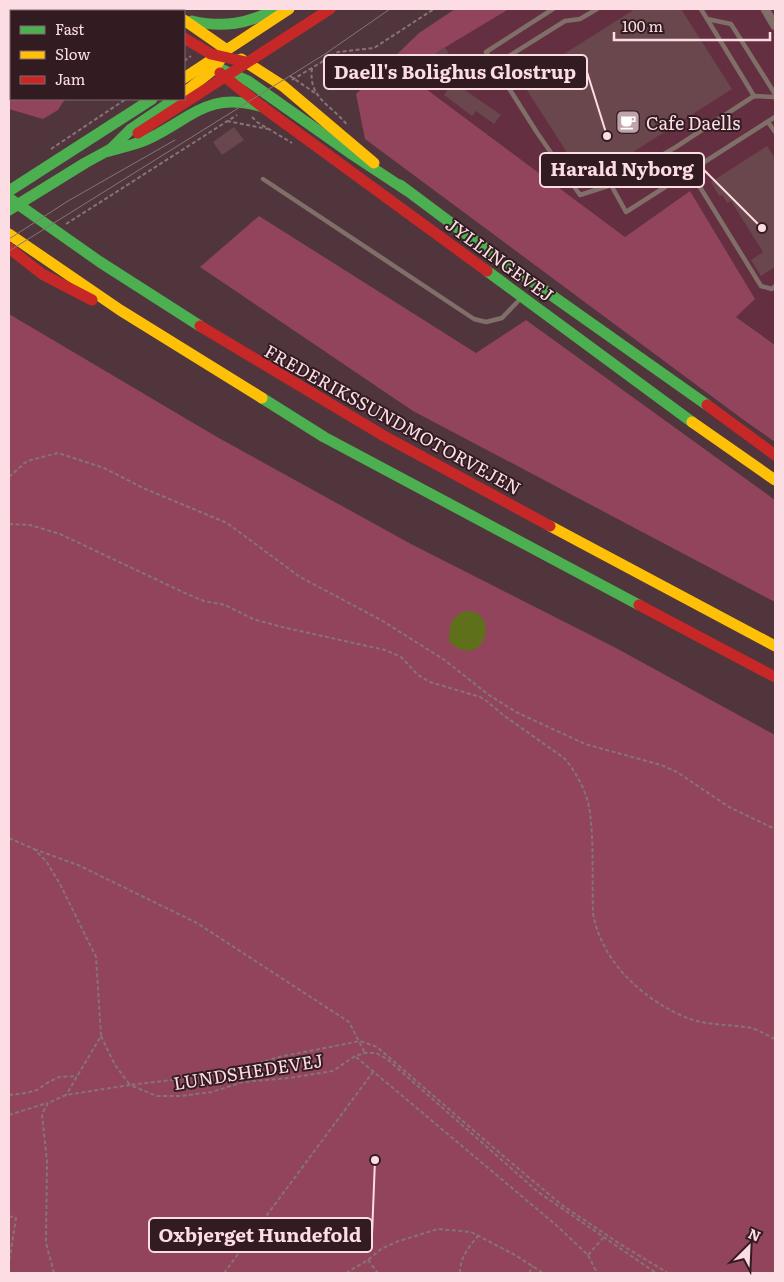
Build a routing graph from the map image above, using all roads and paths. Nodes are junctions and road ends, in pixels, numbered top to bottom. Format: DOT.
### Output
graph roads {
  1 [pos="276,9"];
  2 [pos="288,9"];
  3 [pos="330,9"];
  4 [pos="434,9"];
  5 [pos="553,9"];
  6 [pos="597,9"];
  7 [pos="702,9"];
  8 [pos="765,9"];
  9 [pos="185,19"];
  10 [pos="707,19"];
  11 [pos="185,20"];
  12 [pos="775,26"];
  13 [pos="185,39"];
  14 [pos="185,49"];
  15 [pos="217,60"];
  16 [pos="246,62"];
  17 [pos="494,66"];
  18 [pos="312,68"];
  19 [pos="229,75"];
  20 [pos="185,77"];
  21 [pos="283,86"];
  22 [pos="185,91"];
  23 [pos="754,96"];
  24 [pos="775,96"];
  25 [pos="124,100"];
  26 [pos="150,100"];
  27 [pos="174,100"];
  28 [pos="263,107"];
  29 [pos="238,114"];
  30 [pos="775,117"];
  31 [pos="226,121"];
  32 [pos="768,122"];
  33 [pos="270,130"];
  34 [pos="351,130"];
  35 [pos="775,132"];
  36 [pos="109,151"];
  37 [pos="44,153"];
  38 [pos="690,171"];
  39 [pos="263,179"];
  40 [pos="611,185"];
  41 [pos="406,190"];
  42 [pos="9,191"];
  43 [pos="9,198"];
  44 [pos="9,210"];
  45 [pos="86,212"];
  46 [pos="9,234"];
  47 [pos="9,248"];
  48 [pos="775,286"];
  49 [pos="522,297"];
  50 [pos="120,310"];
  51 [pos="775,455"];
  52 [pos="9,477"];
  53 [pos="775,480"];
  54 [pos="9,524"];
  55 [pos="775,646"];
  56 [pos="775,677"];
  57 [pos="775,828"];
  58 [pos="9,838"];
  59 [pos="34,849"];
  60 [pos="101,1036"];
  61 [pos="775,1039"];
  62 [pos="360,1041"];
  63 [pos="366,1052"];
  64 [pos="355,1056"];
  65 [pos="374,1072"];
  66 [pos="77,1076"];
  67 [pos="130,1085"];
  68 [pos="9,1094"];
  69 [pos="66,1095"];
  70 [pos="48,1103"];
  71 [pos="9,1115"];
  72 [pos="9,1216"];
  73 [pos="478,1236"];
  74 [pos="604,1237"];
  75 [pos="588,1255"];
  76 [pos="368,1260"];
  77 [pos="9,1263"];
  78 [pos="533,1266"];
  79 [pos="54,1273"];
  80 [pos="224,1273"];
  81 [pos="346,1273"];
  82 [pos="378,1273"];
  83 [pos="460,1273"];
  84 [pos="529,1273"];
  85 [pos="543,1273"];
  86 [pos="597,1273"];
  87 [pos="656,1273"];
  88 [pos="668,1273"];
  1 -- 9 [label="main road"];
  2 -- 15 [label="main road"];
  3 -- 16 [label="main road"];
  4 -- 18 [label="path"];
  5 -- 17 [label="lane"];
  6 -- 17 [label="lane"];
  7 -- 10 [label="lane"];
  8 -- 12 [label="street"];
  10 -- 23 [label="lane"];
  10 -- 24 [label="lane"];
  11 -- 15 [label="main road"];
  13 -- 15 [label="main road"];
  14 -- 15 [label="main road"];
  15 -- 16 [label="main road"];
  15 -- 19 [label="main road, JYLLINGEVEJ"];
  15 -- 20 [label="main road"];
  15 -- 22 [label="main road"];
  16 -- 19 [label="main road"];
  16 -- 21 [label="main road, JYLLINGEVEJ"];
  17 -- 40 [label="lane"];
  18 -- 21 [label="path"];
  18 -- 34 [label="path"];
  19 -- 28 [label="main road, JYLLINGEVEJ"];
  19 -- 36 [label="main road"];
  19 -- 41 [label="main road"];
  21 -- 41 [label="main road, JYLLINGEVEJ"];
  23 -- 24 [label="lane"];
  23 -- 40 [label="lane"];
  25 -- 37 [label="path"];
  26 -- 42 [label="main road"];
  27 -- 36 [label="main road"];
  28 -- 36 [label="main road"];
  28 -- 49 [label="main road, JYLLINGEVEJ"];
  29 -- 31 [label="path"];
  30 -- 32 [label="lane"];
  31 -- 33 [label="path"];
  31 -- 45 [label="path"];
  32 -- 35 [label="lane"];
  32 -- 38 [label="lane"];
  36 -- 44 [label="main road"];
  38 -- 40 [label="lane"];
  38 -- 48 [label="lane"];
  39 -- 49 [label="lane"];
  41 -- 51 [label="main road, JYLLINGEVEJ"];
  43 -- 55 [label="main road, FREDERIKSSUNDMOTORVEJEN"];
  46 -- 50 [label="main road"];
  47 -- 50 [label="main road"];
  49 -- 53 [label="main road, JYLLINGEVEJ"];
  50 -- 56 [label="main road"];
  52 -- 57 [label="path"];
  54 -- 61 [label="path"];
  58 -- 59 [label="path"];
  59 -- 60 [label="path"];
  59 -- 62 [label="path"];
  60 -- 66 [label="path"];
  60 -- 67 [label="path"];
  62 -- 63 [label="path"];
  62 -- 67 [label="path"];
  62 -- 88 [label="path"];
  63 -- 64 [label="path, LUNDSHEDEVEJ"];
  63 -- 74 [label="path"];
  64 -- 65 [label="path"];
  64 -- 67 [label="path, LUNDSHEDEVEJ"];
  65 -- 75 [label="path"];
  65 -- 80 [label="path"];
  66 -- 68 [label="path"];
  66 -- 69 [label="path"];
  67 -- 69 [label="path"];
  69 -- 70 [label="path"];
  70 -- 71 [label="path"];
  70 -- 79 [label="path"];
  72 -- 77 [label="path"];
  73 -- 76 [label="path"];
  73 -- 78 [label="path"];
  73 -- 83 [label="path"];
  74 -- 75 [label="path"];
  74 -- 87 [label="path"];
  75 -- 86 [label="path"];
  76 -- 81 [label="path"];
  76 -- 82 [label="path"];
  78 -- 84 [label="path"];
  78 -- 85 [label="path"];
}
